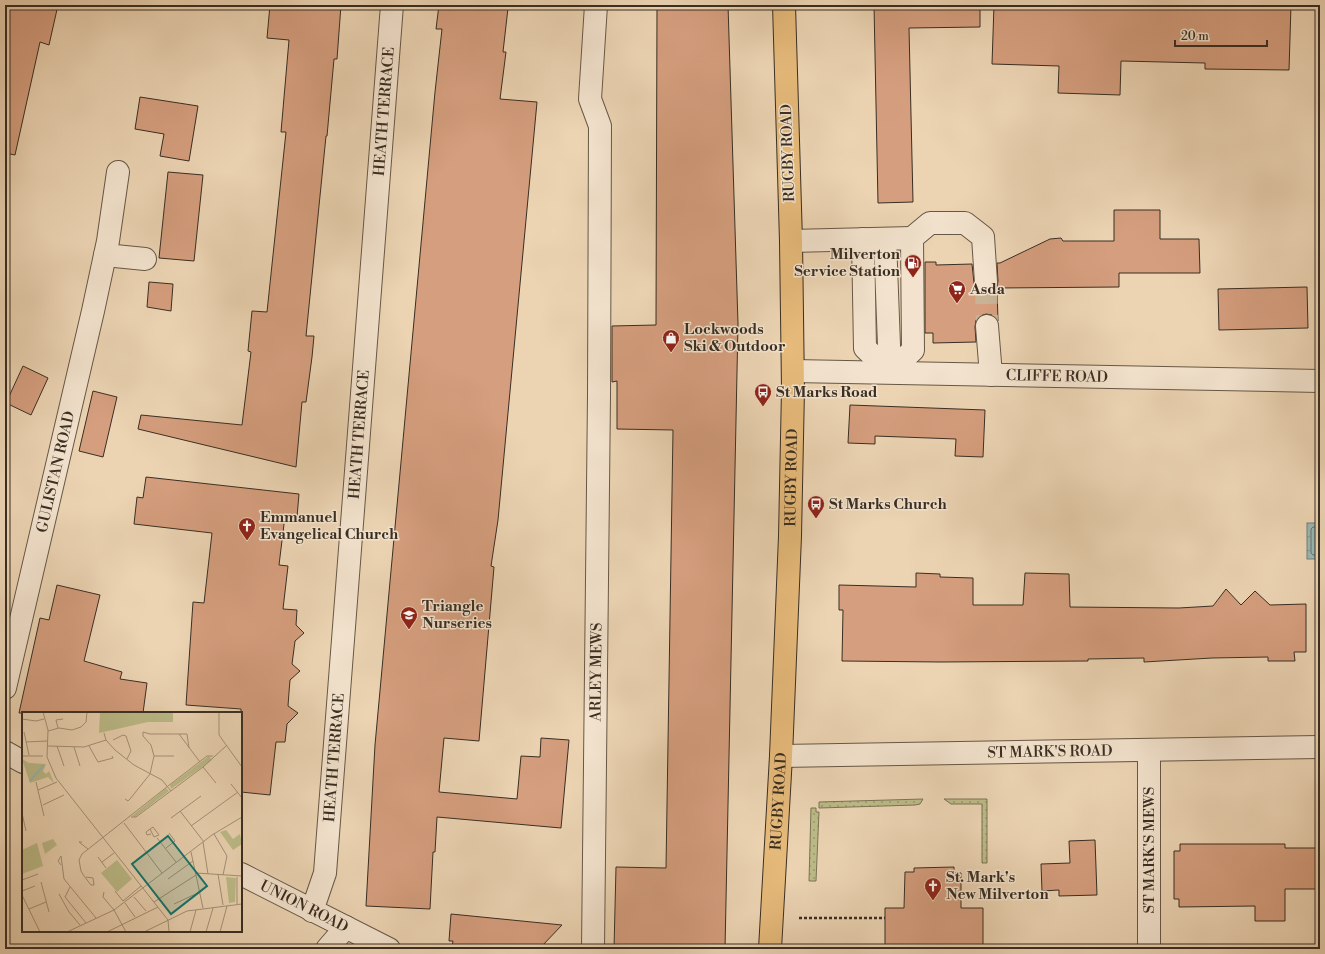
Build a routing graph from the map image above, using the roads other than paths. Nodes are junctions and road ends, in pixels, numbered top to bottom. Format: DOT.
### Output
graph roads {
  1 [pos="392,5"];
  2 [pos="596,5"];
  3 [pos="784,5"];
  4 [pos="118,172"];
  5 [pos="912,238"];
  6 [pos="862,239"];
  7 [pos="885,239"];
  8 [pos="791,240"];
  9 [pos="105,255"];
  10 [pos="145,259"];
  11 [pos="986,282"];
  12 [pos="987,326"];
  13 [pos="793,371"];
  14 [pos="890,372"];
  15 [pos="991,375"];
  16 [pos="1320,381"];
  17 [pos="5,688"];
  18 [pos="1320,747"];
  19 [pos="1149,750"];
  20 [pos="5,752"];
  21 [pos="781,756"];
  22 [pos="22,761"];
  23 [pos="242,875"];
  24 [pos="312,910"];
  25 [pos="346,928"];
  26 [pos="327,949"];
  27 [pos="389,949"];
  28 [pos="593,949"];
  29 [pos="770,949"];
  30 [pos="1149,949"];
  1 -- 24 [label="street, HEATH TERRACE"];
  2 -- 28 [label="street, ARLEY MEWS"];
  3 -- 8 [label="main road, RUGBY ROAD"];
  4 -- 9 [label="street, GULISTAN ROAD"];
  5 -- 7 [label="street"];
  5 -- 11 [label="street"];
  5 -- 14 [label="street"];
  6 -- 7 [label="street"];
  6 -- 8 [label="street"];
  6 -- 14 [label="street"];
  7 -- 14 [label="street"];
  8 -- 13 [label="main road, RUGBY ROAD"];
  9 -- 10 [label="street"];
  9 -- 17 [label="street, GULISTAN ROAD"];
  12 -- 15 [label="street"];
  13 -- 14 [label="street, CLIFFE ROAD"];
  13 -- 21 [label="main road, RUGBY ROAD"];
  14 -- 15 [label="street, CLIFFE ROAD"];
  15 -- 16 [label="street, CLIFFE ROAD"];
  18 -- 19 [label="street, ST MARK'S ROAD"];
  19 -- 21 [label="street, ST MARK'S ROAD"];
  19 -- 30 [label="street, ST MARK'S MEWS"];
  20 -- 22 [label="street"];
  21 -- 29 [label="main road, RUGBY ROAD"];
  23 -- 24 [label="street, UNION ROAD"];
  24 -- 25 [label="street, UNION ROAD"];
  25 -- 26 [label="street"];
  25 -- 27 [label="street, UNION ROAD"];
}
